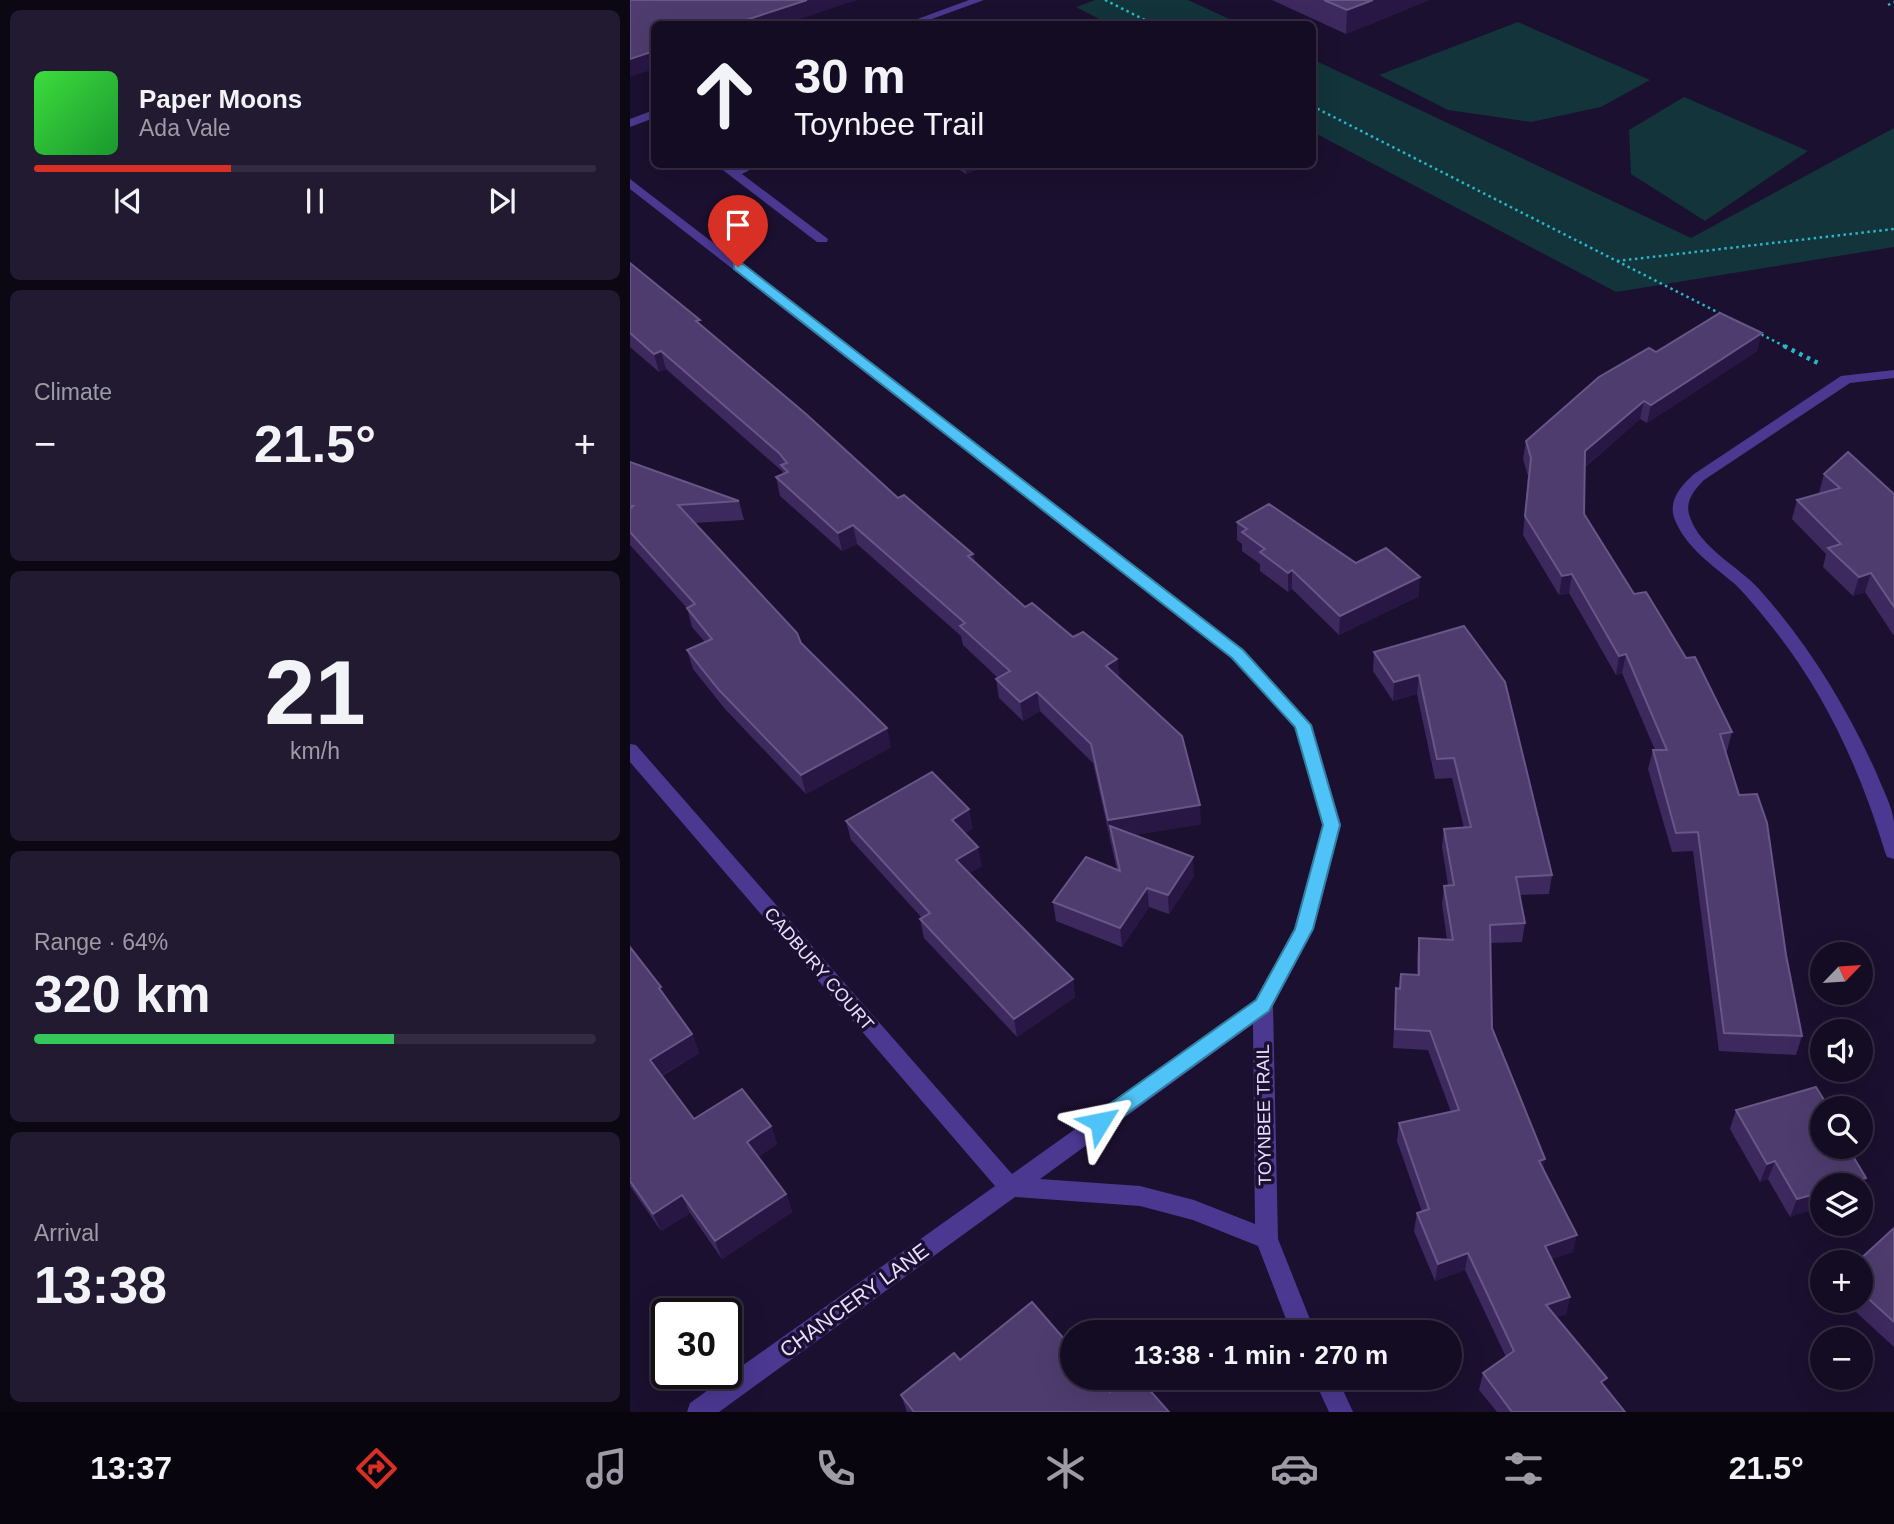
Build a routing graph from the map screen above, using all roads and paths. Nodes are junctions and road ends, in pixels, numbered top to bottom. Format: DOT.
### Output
graph roads {
  1 [pos="979,0"];
  2 [pos="1105,0"];
  3 [pos="1894,2"];
  4 [pos="1888,5"];
  5 [pos="918,21"];
  6 [pos="1147,21"];
  7 [pos="1316,108"];
  8 [pos="651,115"];
  9 [pos="630,123"];
  10 [pos="726,168"];
  11 [pos="745,168"];
  12 [pos="733,173"];
  13 [pos="630,183"];
  14 [pos="1894,229"];
  15 [pos="822,239"];
  16 [pos="1616,261"];
  17 [pos="1894,374"];
  18 [pos="1846,379"];
  19 [pos="630,750"];
  20 [pos="1894,852"];
  21 [pos="1262,1006"];
  22 [pos="1009,1187"];
  23 [pos="1267,1239"];
  24 [pos="1298,1320"];
  25 [pos="1331,1390"];
  26 [pos="699,1412"];
  27 [pos="1341,1412"];
  1 -- 5 [label="street"];
  2 -- 6 [label="path"];
  3 -- 4 [label="path"];
  7 -- 16 [label="path"];
  8 -- 9 [label="street"];
  10 -- 12 [label="street"];
  11 -- 12 [label="street"];
  12 -- 15 [label="street"];
  13 -- 21 [label="street, TOYNBEE TRAIL"];
  14 -- 16 [label="path"];
  16 -- 18 [label="path"];
  17 -- 18 [label="street"];
  18 -- 20 [label="street"];
  19 -- 22 [label="street, CADBURY COURT"];
  21 -- 22 [label="street, CHANCERY LANE"];
  21 -- 23 [label="street, TOYNBEE TRAIL"];
  22 -- 23 [label="street"];
  22 -- 26 [label="street, CHANCERY LANE"];
  23 -- 24 [label="street, TOYNBEE TRAIL"];
  25 -- 27 [label="street"];
}
